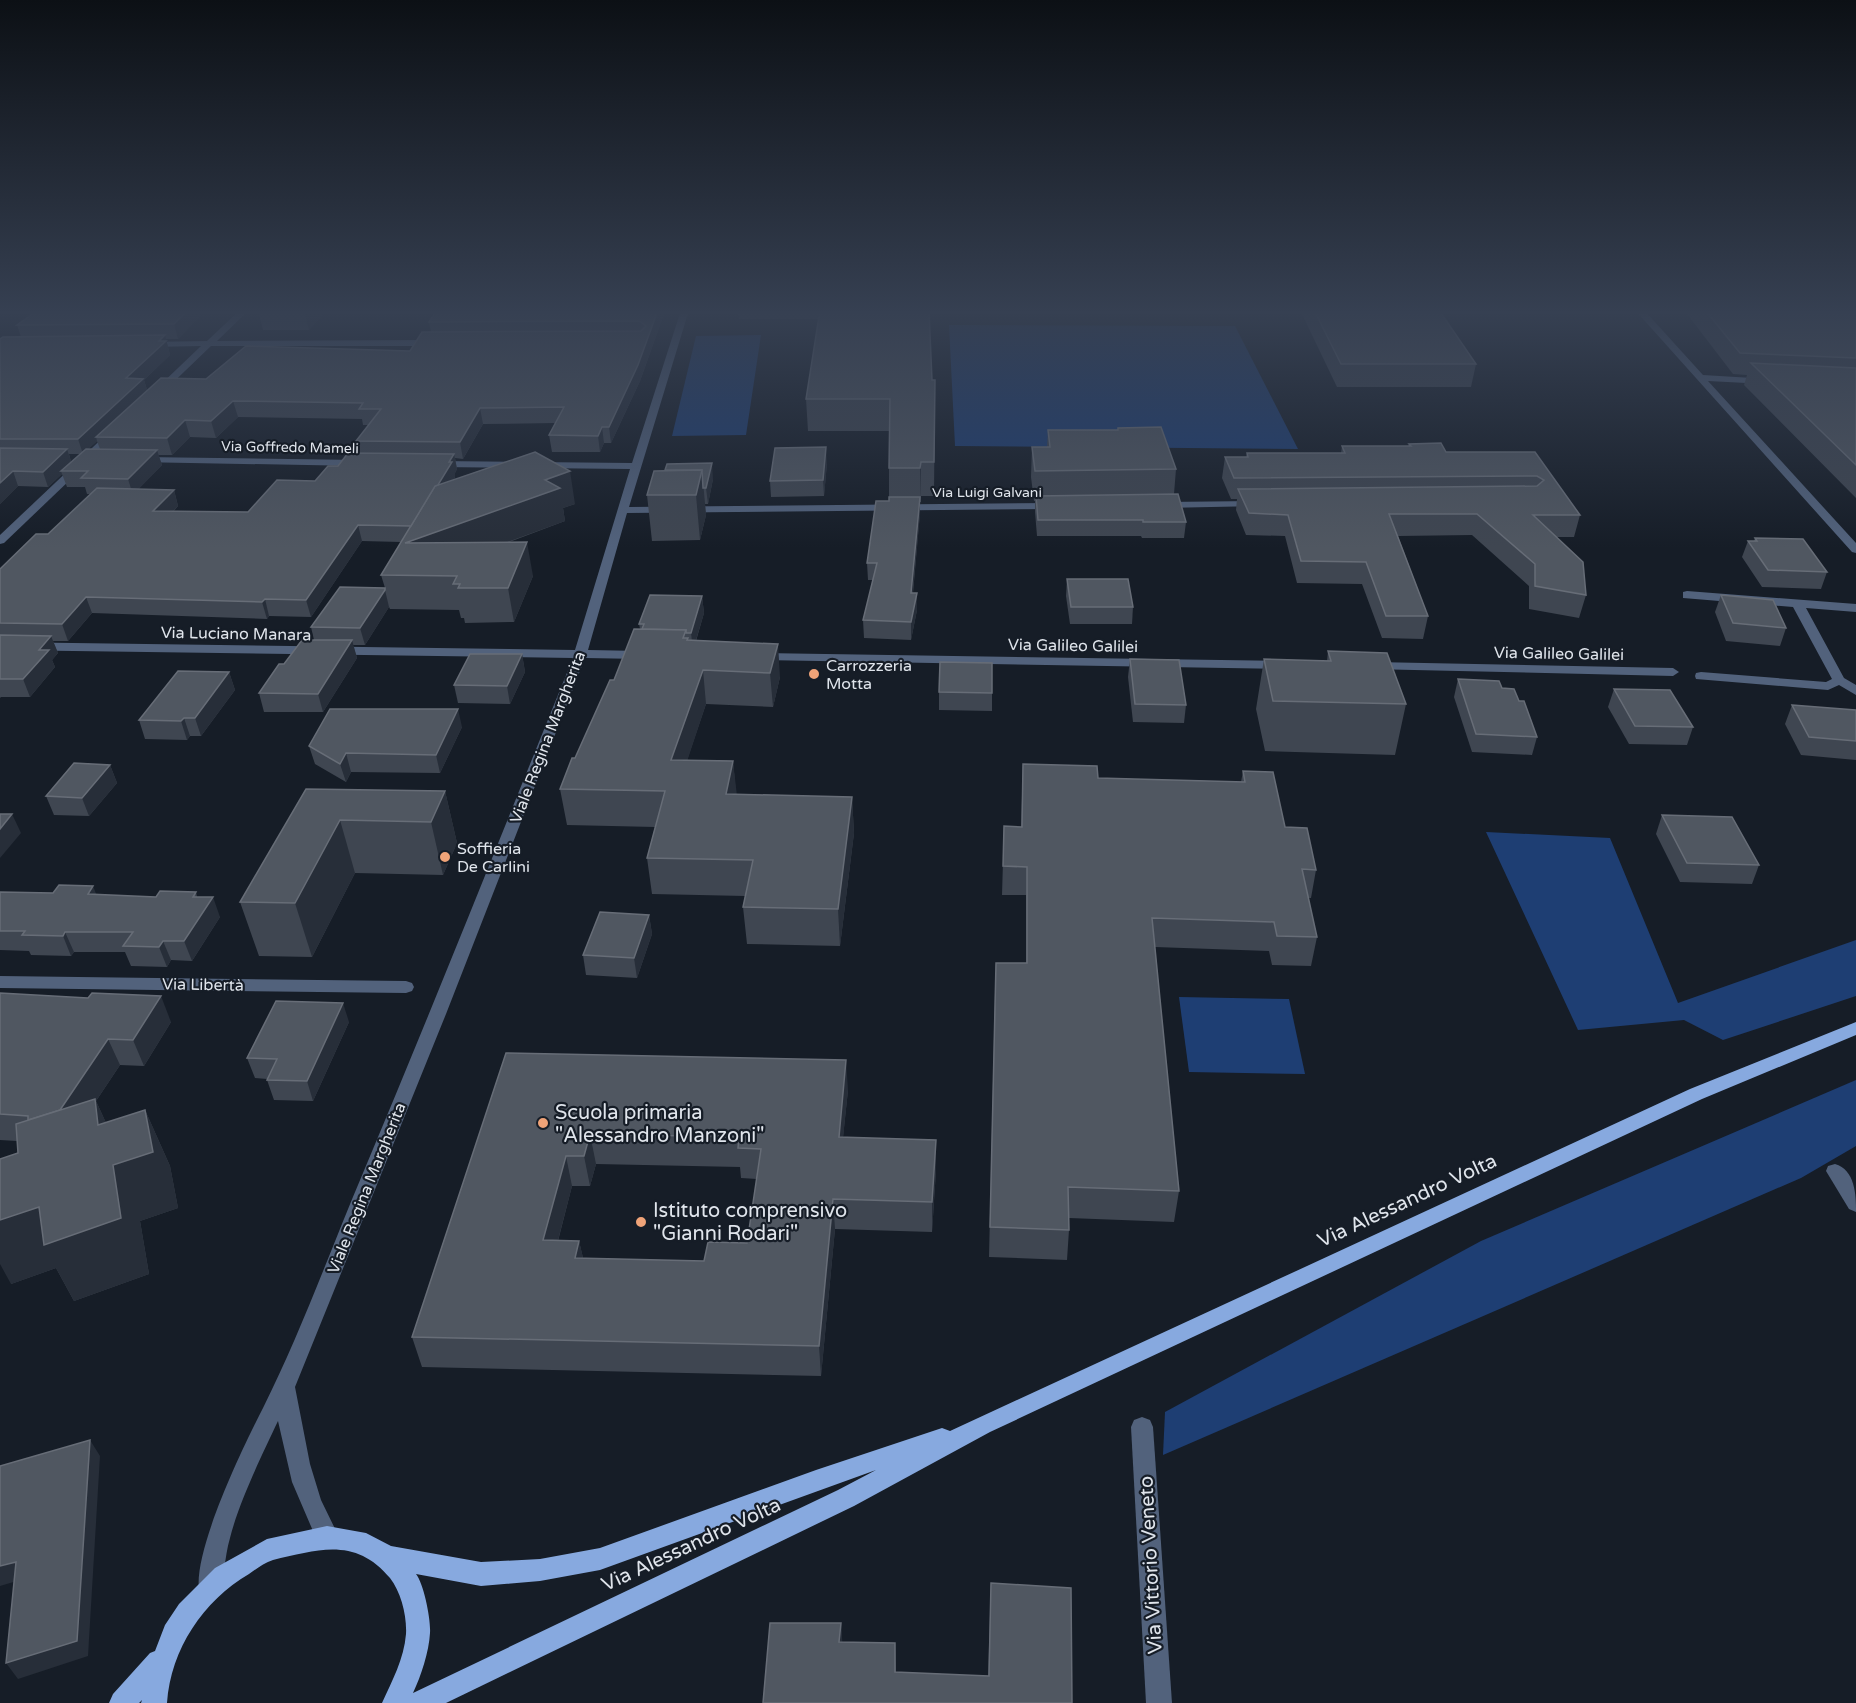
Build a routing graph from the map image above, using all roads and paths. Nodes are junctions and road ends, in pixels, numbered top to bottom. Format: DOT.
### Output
graph roads {
  1 [pos="161,389"];
  2 [pos="660,389"];
  3 [pos="1710,389"];
  4 [pos="148,402"];
  5 [pos="122,426"];
  6 [pos="65,459"];
  7 [pos="87,459"];
  8 [pos="99,459"];
  9 [pos="135,460"];
  10 [pos="374,463"];
  11 [pos="421,464"];
  12 [pos="636,466"];
  13 [pos="1269,504"];
  14 [pos="1149,505"];
  15 [pos="1066,506"];
  16 [pos="624,510"];
  17 [pos="0,541"];
  18 [pos="1856,550"];
  19 [pos="1687,595"];
  20 [pos="1797,603"];
  21 [pos="1856,608"];
  22 [pos="0,646"];
  23 [pos="580,655"];
  24 [pos="652,656"];
  25 [pos="747,657"];
  26 [pos="1297,665"];
  27 [pos="1356,666"];
  28 [pos="1673,672"];
  29 [pos="1701,676"];
  30 [pos="1839,680"];
  31 [pos="1856,690"];
  32 [pos="0,982"];
  33 [pos="406,987"];
  34 [pos="1856,1028"];
  35 [pos="1836,1172"];
  36 [pos="1856,1204"];
  37 [pos="284,1387"];
  38 [pos="982,1425"];
  39 [pos="1142,1427"];
  40 [pos="327,1537"];
  41 [pos="387,1557"];
  42 [pos="209,1591"];
  43 [pos="165,1655"];
  44 [pos="122,1703"];
  45 [pos="154,1703"];
  46 [pos="395,1703"];
  47 [pos="419,1703"];
  48 [pos="1159,1703"];
  1 -- 4 [label="street"];
  2 -- 12 [label="street, Viale Regina Margherita"];
  3 -- 18 [label="street"];
  5 -- 7 [label="street"];
  6 -- 7 [label="street"];
  7 -- 8 [label="street"];
  7 -- 17 [label="street"];
  9 -- 10 [label="street, Via Goffredo Mameli"];
  11 -- 12 [label="street"];
  12 -- 16 [label="street, Viale Regina Margherita"];
  13 -- 14 [label="street"];
  15 -- 16 [label="street, Via Luigi Galvani"];
  16 -- 23 [label="street, Viale Regina Margherita"];
  19 -- 20 [label="street"];
  20 -- 21 [label="street"];
  20 -- 30 [label="street"];
  22 -- 23 [label="street, Via Luciano Manara"];
  23 -- 24 [label="street"];
  23 -- 37 [label="street, Viale Regina Margherita"];
  25 -- 26 [label="street, Via Galileo Galilei"];
  27 -- 28 [label="street, Via Galileo Galilei"];
  29 -- 30 [label="street"];
  30 -- 31 [label="street"];
  32 -- 33 [label="street, Via Libertà"];
  34 -- 38 [label="main road, Via Alessandro Volta"];
  35 -- 36 [label="street"];
  37 -- 40 [label="street, Viale Regina Margherita"];
  37 -- 42 [label="street, Viale Regina Margherita"];
  38 -- 41 [label="main road, Via Alessandro Volta"];
  38 -- 47 [label="main road, Via Alessandro Volta"];
  39 -- 48 [label="street, Via Vittorio Veneto"];
  40 -- 41 [label="main road"];
  40 -- 42 [label="main road"];
  41 -- 46 [label="main road"];
  42 -- 43 [label="main road"];
  43 -- 44 [label="main road"];
  43 -- 45 [label="main road"];
}
